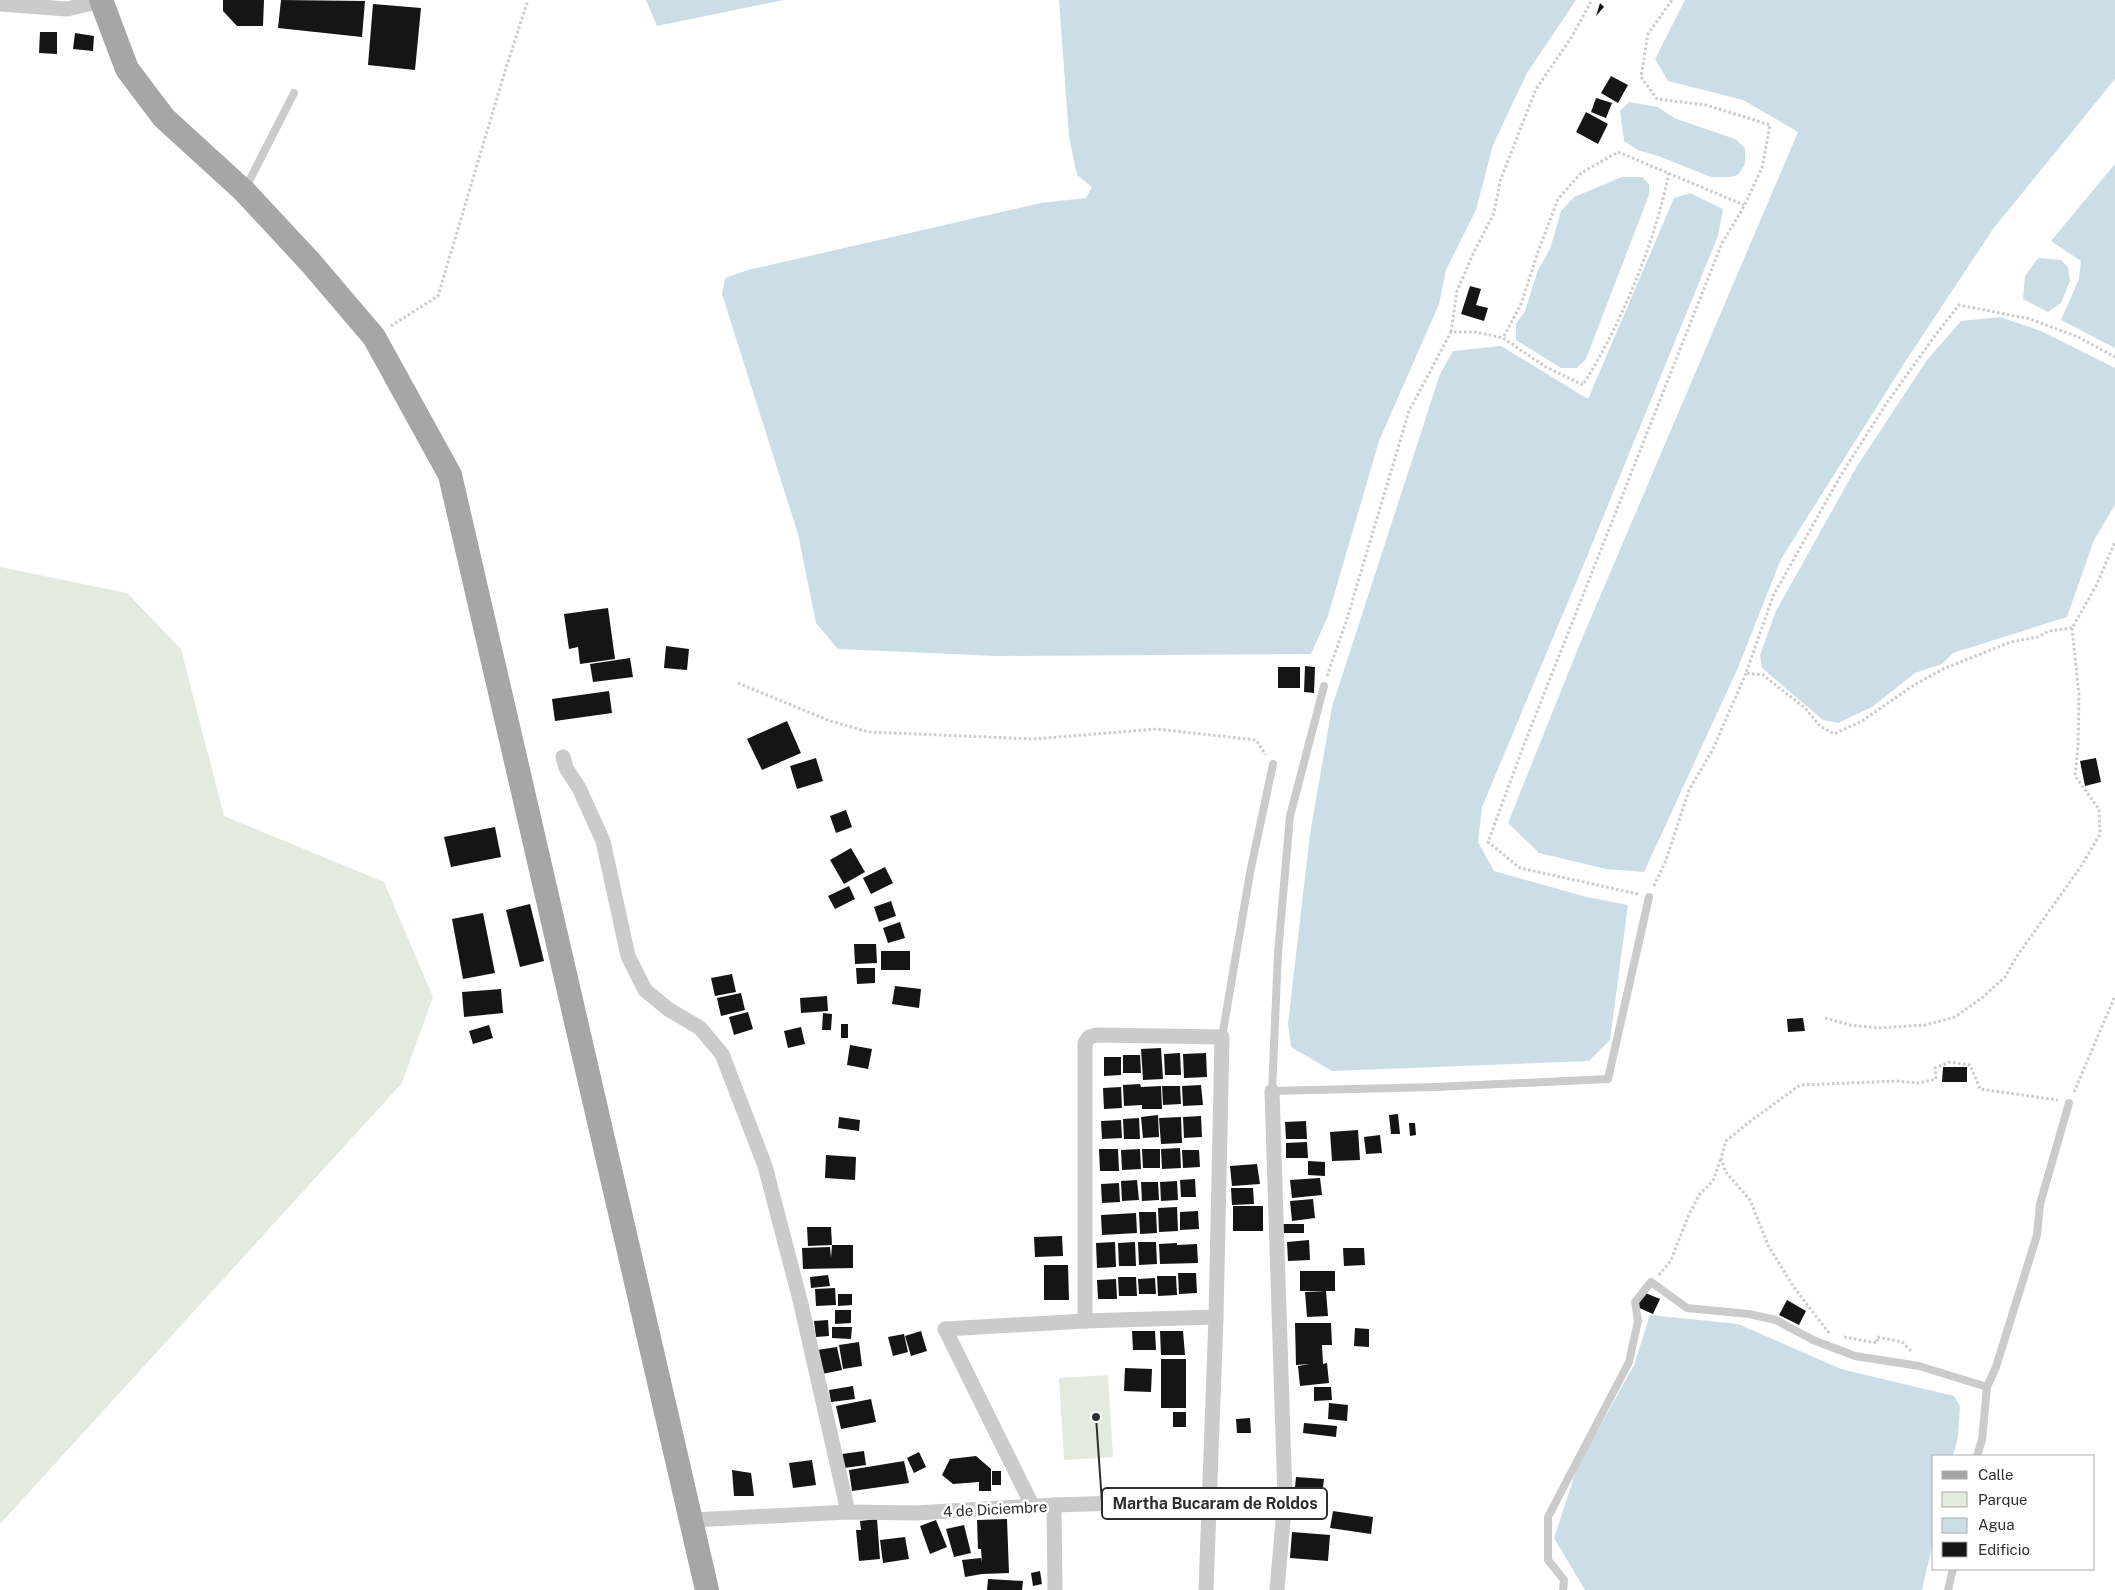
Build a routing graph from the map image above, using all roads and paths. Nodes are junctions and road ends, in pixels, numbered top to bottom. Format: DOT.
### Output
graph roads {
  1 [pos="528,0"];
  2 [pos="1592,0"];
  3 [pos="1672,0"];
  4 [pos="101,1"];
  5 [pos="0,4"];
  6 [pos="294,93"];
  7 [pos="1669,173"];
  8 [pos="244,191"];
  9 [pos="1744,205"];
  10 [pos="1451,332"];
  11 [pos="374,337"];
  12 [pos="1503,338"];
  13 [pos="2115,357"];
  14 [pos="2115,542"];
  15 [pos="2072,628"];
  16 [pos="1746,673"];
  17 [pos="738,683"];
  18 [pos="1324,686"];
  19 [pos="563,757"];
  20 [pos="1273,764"];
  21 [pos="1649,897"];
  22 [pos="2115,996"];
  23 [pos="1825,1018"];
  24 [pos="1222,1037"];
  25 [pos="1272,1092"];
  26 [pos="2069,1103"];
  27 [pos="1721,1158"];
  28 [pos="1650,1282"];
  29 [pos="1216,1318"];
  30 [pos="1085,1321"];
  31 [pos="1919,1366"];
  32 [pos="1987,1386"];
  33 [pos="1977,1455"];
  34 [pos="1286,1498"];
  35 [pos="1208,1500"];
  36 [pos="1054,1505"];
  37 [pos="1033,1507"];
  38 [pos="848,1512"];
  39 [pos="692,1520"];
  40 [pos="1953,1570"];
  41 [pos="706,1590"];
  42 [pos="1054,1590"];
  43 [pos="1206,1590"];
  44 [pos="1277,1590"];
  45 [pos="1563,1590"];
  46 [pos="1948,1590"];
  1 -- 11 [label="path"];
  2 -- 10 [label="path"];
  3 -- 9 [label="path"];
  4 -- 5 [label="street"];
  4 -- 8 [label="main road"];
  6 -- 8 [label="lane"];
  7 -- 9 [label="path"];
  7 -- 12 [label="path"];
  7 -- 12 [label="path"];
  8 -- 11 [label="main road"];
  9 -- 21 [label="path"];
  10 -- 12 [label="path"];
  10 -- 18 [label="path"];
  11 -- 39 [label="main road"];
  13 -- 16 [label="path"];
  14 -- 15 [label="path"];
  15 -- 16 [label="path"];
  15 -- 23 [label="path"];
  16 -- 21 [label="path"];
  17 -- 20 [label="path"];
  18 -- 25 [label="lane"];
  19 -- 38 [label="street"];
  20 -- 24 [label="lane"];
  21 -- 25 [label="lane"];
  22 -- 26 [label="path"];
  24 -- 29 [label="street"];
  24 -- 30 [label="street"];
  25 -- 34 [label="street"];
  26 -- 27 [label="path"];
  26 -- 32 [label="lane"];
  27 -- 28 [label="path"];
  27 -- 31 [label="path"];
  28 -- 31 [label="lane"];
  28 -- 45 [label="lane"];
  29 -- 30 [label="street"];
  29 -- 35 [label="street"];
  30 -- 37 [label="street"];
  31 -- 32 [label="lane"];
  32 -- 33 [label="lane"];
  34 -- 35 [label="street, 4 de Diciembre"];
  34 -- 44 [label="street"];
  35 -- 36 [label="street, 4 de Diciembre"];
  35 -- 43 [label="street"];
  36 -- 37 [label="street, 4 de Diciembre"];
  36 -- 42 [label="street"];
  37 -- 38 [label="street, 4 de Diciembre"];
  38 -- 39 [label="street, 4 de Diciembre"];
  39 -- 41 [label="main road"];
  40 -- 46 [label="lane"];
}
